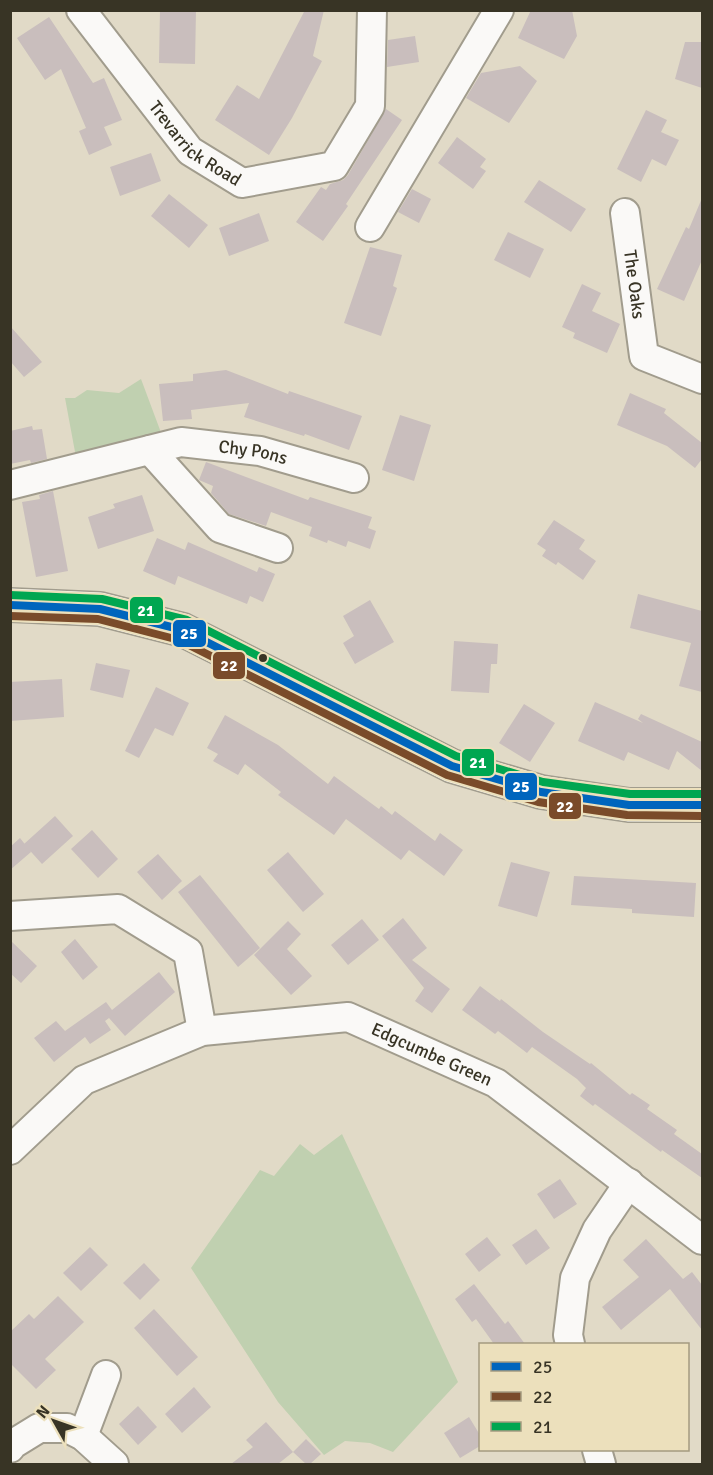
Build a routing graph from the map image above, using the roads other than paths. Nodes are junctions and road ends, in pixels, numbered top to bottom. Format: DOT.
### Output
graph roads {
  1 [pos="81,10"];
  2 [pos="372,10"];
  3 [pos="499,10"];
  4 [pos="625,213"];
  5 [pos="370,227"];
  6 [pos="702,379"];
  7 [pos="150,450"];
  8 [pos="354,478"];
  9 [pos="10,485"];
  10 [pos="278,548"];
  11 [pos="10,605"];
  12 [pos="702,805"];
  13 [pos="10,916"];
  14 [pos="202,1031"];
  15 [pos="10,1150"];
  16 [pos="629,1183"];
  17 [pos="702,1240"];
  18 [pos="570,1343"];
  19 [pos="106,1375"];
  20 [pos="83,1436"];
  21 [pos="10,1448"];
  22 [pos="114,1464"];
  1 -- 2 [label="street, Trevarrick Road"];
  3 -- 5 [label="street"];
  4 -- 6 [label="street, The Oaks"];
  7 -- 8 [label="street, Chy Pons"];
  7 -- 9 [label="street, Chy Pons"];
  7 -- 10 [label="street"];
  11 -- 12 [label="main road"];
  13 -- 14 [label="street"];
  14 -- 15 [label="street, Edgcumbe Green"];
  14 -- 16 [label="street, Edgcumbe Green"];
  16 -- 17 [label="street, Edgcumbe Green"];
  16 -- 18 [label="street"];
  19 -- 20 [label="street"];
  20 -- 21 [label="street"];
  20 -- 22 [label="street"];
}
